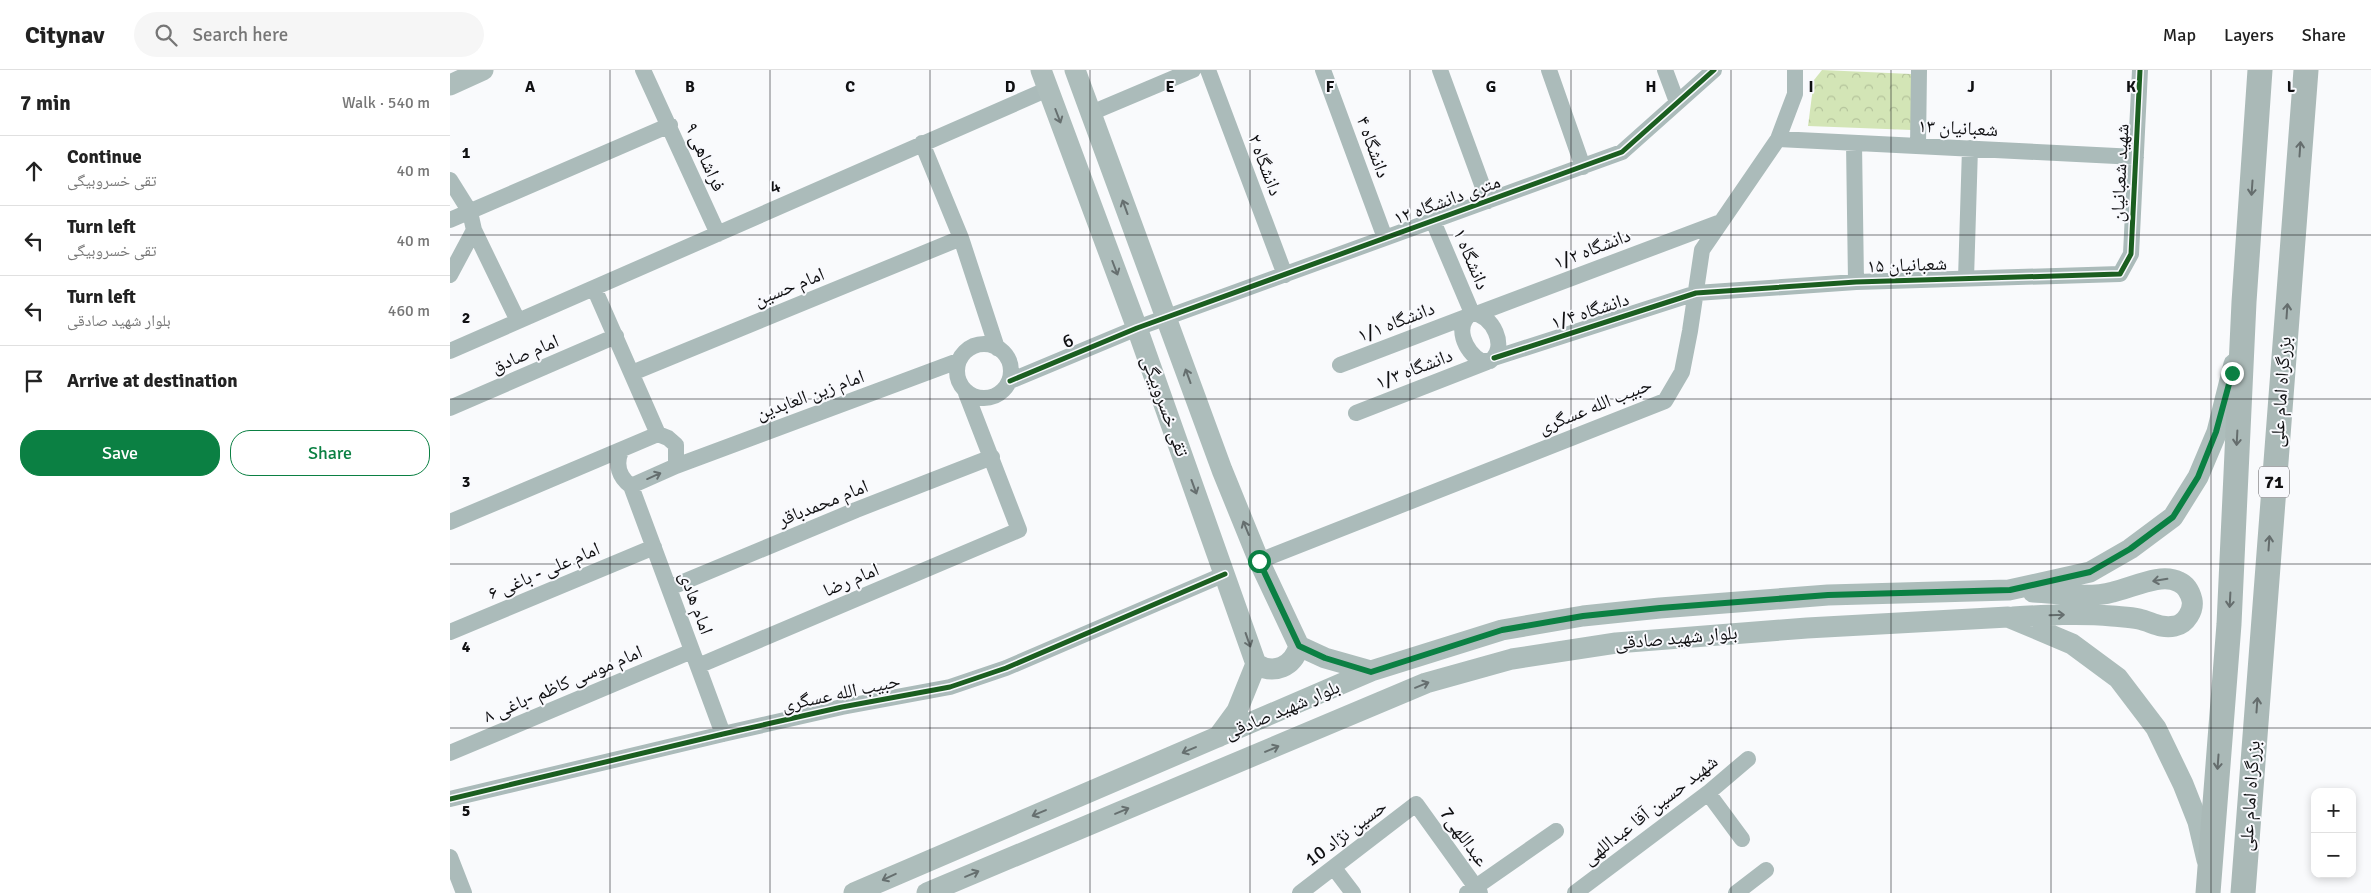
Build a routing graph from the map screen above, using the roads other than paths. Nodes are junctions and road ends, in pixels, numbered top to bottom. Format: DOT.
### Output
graph roads {
  1 [pos="483,70"];
  2 [pos="643,70"];
  3 [pos="1075,70"];
  4 [pos="1193,70"];
  5 [pos="1208,70"];
  6 [pos="1323,70"];
  7 [pos="1440,70"];
  8 [pos="1549,70"];
  9 [pos="1665,70"];
  10 [pos="1714,70"];
  11 [pos="1795,70"];
  12 [pos="1919,70"];
  13 [pos="2140,70"];
  14 [pos="2260,70"];
  15 [pos="2306,70"];
  16 [pos="1044,80"];
  17 [pos="450,85"];
  18 [pos="1677,102"];
  19 [pos="1091,113"];
  20 [pos="670,125"];
  21 [pos="1778,139"];
  22 [pos="1854,142"];
  23 [pos="922,144"];
  24 [pos="1918,146"];
  25 [pos="1970,148"];
  26 [pos="2136,157"];
  27 [pos="1583,167"];
  28 [pos="450,180"];
  29 [pos="1488,201"];
  30 [pos="470,212"];
  31 [pos="450,220"];
  32 [pos="1433,221"];
  33 [pos="1718,223"];
  34 [pos="474,230"];
  35 [pos="718,234"];
  36 [pos="960,238"];
  37 [pos="1385,238"];
  38 [pos="2120,274"];
  39 [pos="450,275"];
  40 [pos="1285,275"];
  41 [pos="1966,278"];
  42 [pos="1856,282"];
  43 [pos="594,288"];
  44 [pos="1696,293"];
  45 [pos="2244,302"];
  46 [pos="1472,314"];
  47 [pos="1166,318"];
  48 [pos="518,321"];
  49 [pos="1137,328"];
  50 [pos="616,336"];
  51 [pos="997,348"];
  52 [pos="450,350"];
  53 [pos="1490,360"];
  54 [pos="958,362"];
  55 [pos="1340,365"];
  56 [pos="632,373"];
  57 [pos="1010,381"];
  58 [pos="966,393"];
  59 [pos="450,408"];
  60 [pos="1356,413"];
  61 [pos="658,434"];
  62 [pos="620,451"];
  63 [pos="992,457"];
  64 [pos="676,466"];
  65 [pos="631,486"];
  66 [pos="450,522"];
  67 [pos="654,547"];
  68 [pos="1259,561"];
  69 [pos="1225,574"];
  70 [pos="669,588"];
  71 [pos="2010,590"];
  72 [pos="2008,617"];
  73 [pos="450,632"];
  74 [pos="1299,646"];
  75 [pos="692,651"];
  76 [pos="1256,664"];
  77 [pos="698,666"];
  78 [pos="1371,672"];
  79 [pos="723,734"];
  80 [pos="1216,739"];
  81 [pos="450,753"];
  82 [pos="1748,759"];
  83 [pos="1708,793"];
  84 [pos="450,799"];
  85 [pos="1416,804"];
  86 [pos="1556,831"];
  87 [pos="1742,839"];
  88 [pos="450,857"];
  89 [pos="1334,868"];
  90 [pos="1766,870"];
  91 [pos="2209,882"];
  92 [pos="1474,891"];
  93 [pos="464,893"];
  94 [pos="854,893"];
  95 [pos="927,893"];
  96 [pos="1300,893"];
  97 [pos="1353,893"];
  98 [pos="1575,893"];
  99 [pos="1736,893"];
  100 [pos="2242,893"];
  1 -- 17 [label="main road"];
  2 -- 20 [label="street, فراشاهی ۹"];
  3 -- 19 [label="main road, تقی خسروبیگی"];
  4 -- 19 [label="street"];
  5 -- 40 [label="street, دانشگاه ۲"];
  6 -- 37 [label="street, دانشگاه ۴"];
  7 -- 29 [label="street"];
  8 -- 27 [label="street"];
  9 -- 18 [label="street"];
  10 -- 18 [label="street, ۱۲ متری دانشگاه"];
  11 -- 21 [label="street, حبیب الله عسگری"];
  12 -- 24 [label="street"];
  13 -- 26 [label="street, شهید شعبانیان"];
  14 -- 45 [label="highway, بزرگراه امام علی / 71, one-way"];
  100 -- 15 [label="highway, بزرگراه امام علی / 71, one-way"];
  16 -- 23 [label="street, 4"];
  16 -- 49 [label="main road, تقی خسروبیگی, one-way"];
  18 -- 27 [label="street, ۱۲ متری دانشگاه"];
  47 -- 19 [label="main road, تقی خسروبیگی, one-way"];
  20 -- 30 [label="street"];
  20 -- 35 [label="street, فراشاهی ۹"];
  21 -- 22 [label="street, شعبانیان ۱۳"];
  21 -- 33 [label="street, حبیب الله عسگری"];
  22 -- 24 [label="street, شعبانیان ۱۳"];
  22 -- 42 [label="street"];
  23 -- 35 [label="street, 4"];
  23 -- 36 [label="street"];
  24 -- 25 [label="street, شعبانیان ۱۳"];
  25 -- 26 [label="street, شعبانیان ۱۳"];
  25 -- 41 [label="street"];
  26 -- 38 [label="street, شهید شعبانیان"];
  27 -- 29 [label="street, ۱۲ متری دانشگاه"];
  28 -- 30 [label="street"];
  29 -- 32 [label="street, ۱۲ متری دانشگاه"];
  30 -- 31 [label="street"];
  30 -- 34 [label="street"];
  32 -- 37 [label="street, ۱۲ متری دانشگاه"];
  32 -- 46 [label="street, دانشگاه ۱"];
  33 -- 44 [label="street, حبیب الله عسگری"];
  33 -- 46 [label="street, دانشگاه ۱/۲"];
  34 -- 39 [label="street"];
  34 -- 48 [label="street"];
  35 -- 43 [label="street, 4"];
  36 -- 51 [label="street"];
  36 -- 56 [label="street, امام حسین"];
  37 -- 40 [label="street, ۱۲ متری دانشگاه"];
  38 -- 41 [label="street, شعبانیان ۱۵"];
  40 -- 47 [label="street, ۱۲ متری دانشگاه"];
  41 -- 42 [label="street, شعبانیان ۱۵"];
  42 -- 44 [label="street, شعبانیان ۱۵"];
  43 -- 48 [label="street, 4"];
  43 -- 50 [label="street"];
  44 -- 53 [label="street, دانشگاه ۱/۴"];
  44 -- 68 [label="street, حبیب الله عسگری"];
  45 -- 71 [label="main road, بلوار شهید صادقی"];
  45 -- 91 [label="highway, بزرگراه امام علی / 71, one-way"];
  46 -- 53 [label="street"];
  46 -- 53 [label="street"];
  46 -- 55 [label="street, دانشگاه ۱/۱"];
  47 -- 49 [label="street, 6"];
  68 -- 47 [label="main road, تقی خسروبیگی, one-way"];
  48 -- 52 [label="street, 4"];
  49 -- 57 [label="street, 6"];
  49 -- 69 [label="main road, تقی خسروبیگی, one-way"];
  50 -- 56 [label="street"];
  50 -- 59 [label="street, امام صادق"];
  51 -- 54 [label="street"];
  51 -- 57 [label="street"];
  53 -- 60 [label="street, دانشگاه ۱/۳"];
  54 -- 58 [label="street"];
  54 -- 64 [label="street, امام زین العابدین"];
  56 -- 61 [label="street"];
  57 -- 58 [label="street"];
  58 -- 63 [label="street"];
  61 -- 62 [label="street"];
  61 -- 64 [label="street"];
  62 -- 65 [label="street, امام هادی"];
  62 -- 66 [label="street"];
  63 -- 70 [label="street, امام محمدباقر"];
  63 -- 77 [label="street, امام رضا"];
  65 -- 64 [label="street, امام زین العابدین, one-way"];
  65 -- 67 [label="street, امام هادی"];
  67 -- 70 [label="street, امام هادی"];
  67 -- 73 [label="street, امام علی - باغی ۶"];
  68 -- 74 [label="main road, تقی خسروبیگی"];
  69 -- 76 [label="main road, تقی خسروبیگی, one-way"];
  69 -- 79 [label="street, حبیب الله عسگری"];
  70 -- 75 [label="street, امام هادی"];
  72 -- 71 [label="main road, one-way"];
  71 -- 78 [label="main road, بلوار شهید صادقی"];
  72 -- 91 [label="main road, بلوار شهید صادقی"];
  95 -- 72 [label="main road, بلوار شهید صادقی, one-way"];
  74 -- 76 [label="main road"];
  74 -- 78 [label="main road"];
  75 -- 77 [label="street, امام هادی"];
  75 -- 81 [label="street, امام موسی کاظم -باغی ۸"];
  76 -- 80 [label="main road"];
  77 -- 79 [label="street, امام هادی"];
  78 -- 80 [label="main road, بلوار شهید صادقی"];
  79 -- 84 [label="street, حبیب الله عسگری"];
  80 -- 94 [label="main road, بلوار شهید صادقی, one-way"];
  82 -- 83 [label="street, شهید حسین آقا عبداللهی"];
  83 -- 87 [label="street"];
  83 -- 98 [label="street, شهید حسین آقا عبداللهی"];
  85 -- 89 [label="street, حسین نژاد 10"];
  85 -- 92 [label="street, عبداللهی7"];
  86 -- 92 [label="street"];
  88 -- 93 [label="street"];
  89 -- 96 [label="street, حسین نژاد 10"];
  89 -- 97 [label="street"];
  90 -- 99 [label="street"];
}
